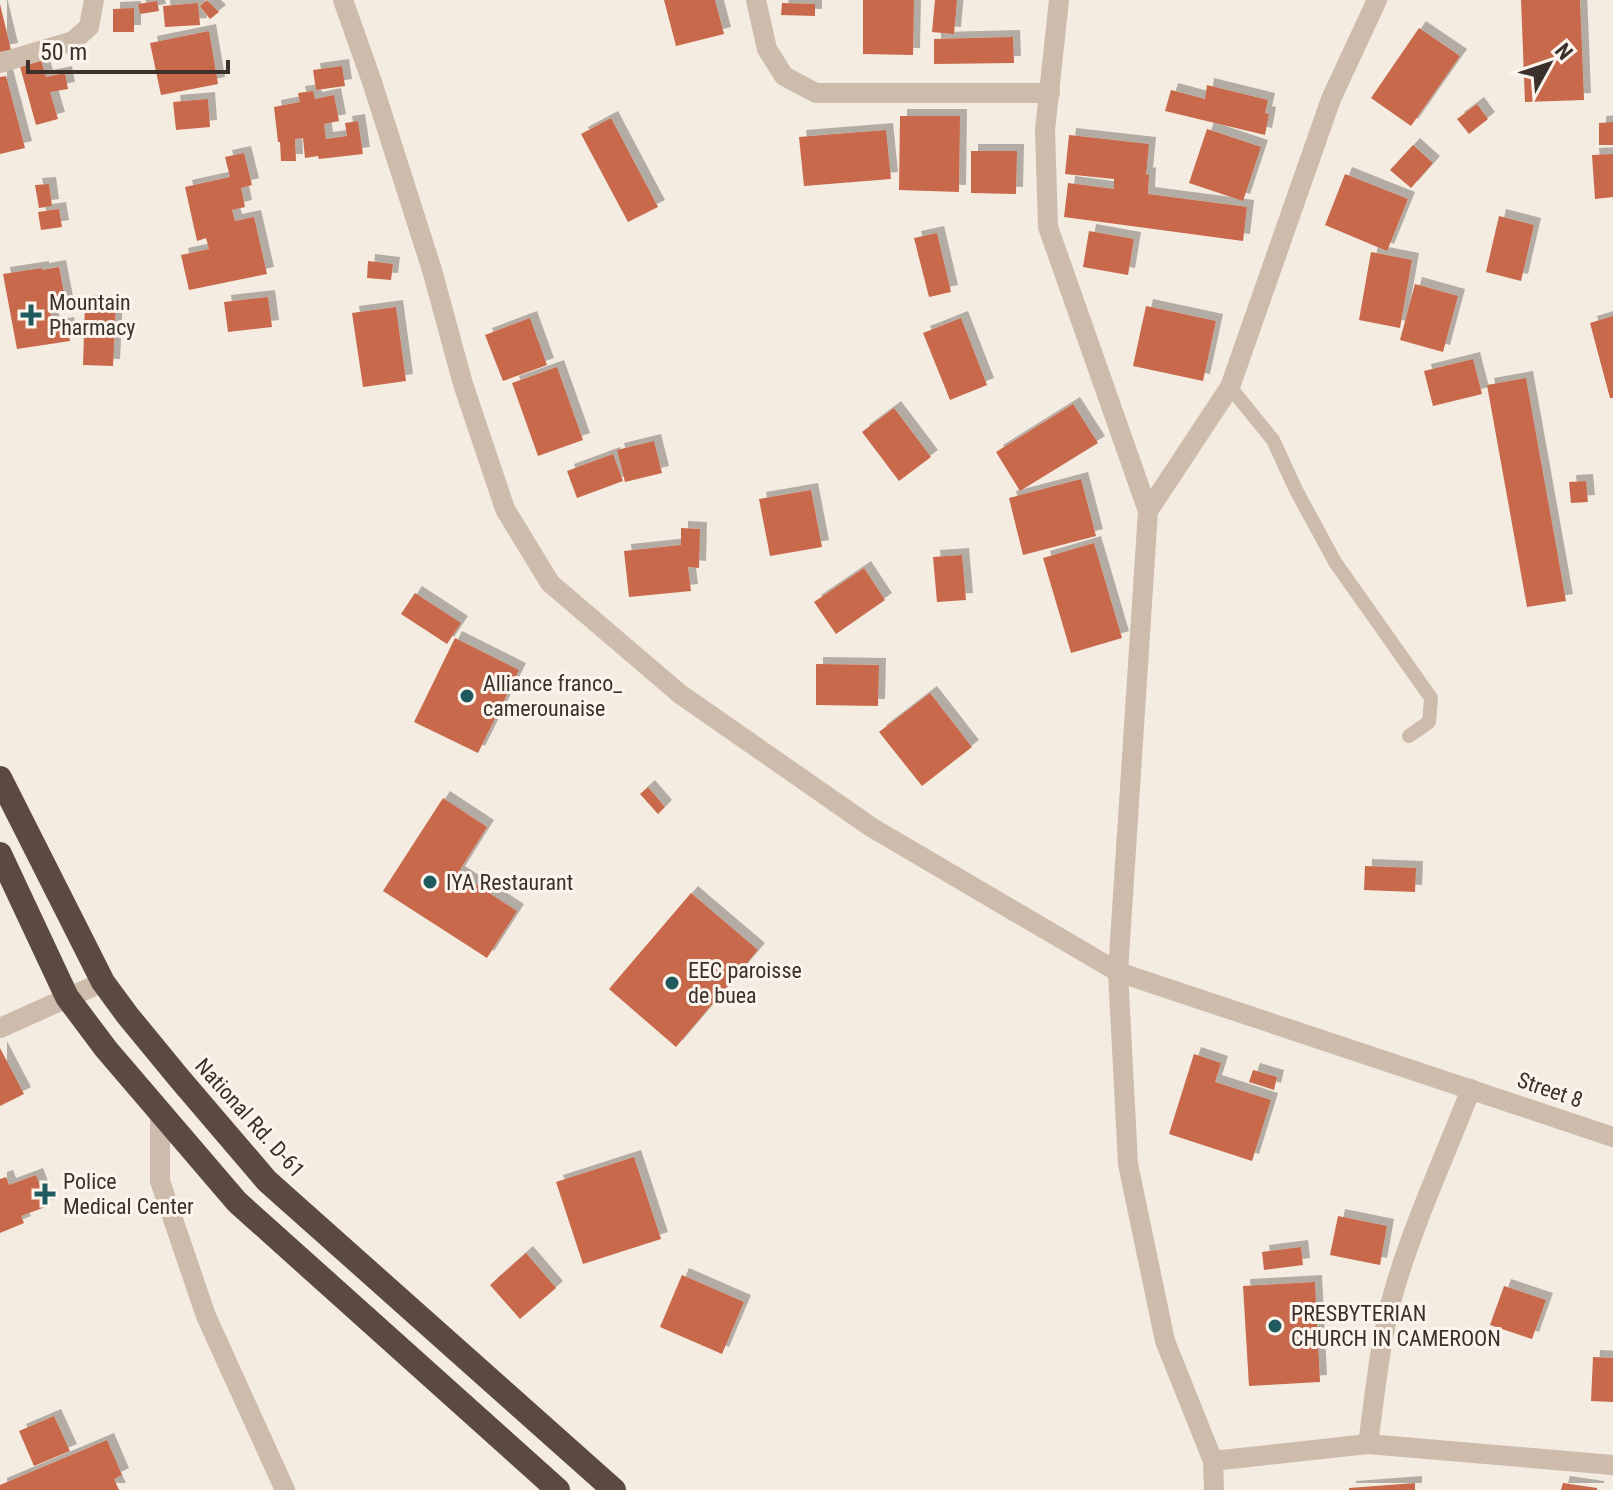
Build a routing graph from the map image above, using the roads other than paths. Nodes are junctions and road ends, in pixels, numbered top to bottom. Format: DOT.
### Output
graph roads {
  1 [pos="343,0"];
  2 [pos="756,0"];
  3 [pos="1059,0"];
  4 [pos="1377,0"];
  5 [pos="97,1"];
  6 [pos="0,63"];
  7 [pos="1050,93"];
  8 [pos="1230,387"];
  9 [pos="1148,511"];
  10 [pos="1409,736"];
  11 [pos="0,778"];
  12 [pos="0,854"];
  13 [pos="1118,972"];
  14 [pos="103,982"];
  15 [pos="67,997"];
  16 [pos="0,1028"];
  17 [pos="1471,1089"];
  18 [pos="160,1113"];
  19 [pos="1613,1137"];
  20 [pos="1368,1444"];
  21 [pos="1213,1461"];
  22 [pos="1613,1465"];
  23 [pos="285,1490"];
  24 [pos="558,1490"];
  25 [pos="614,1490"];
  26 [pos="1214,1490"];
  1 -- 13 [label="street, Street 8"];
  2 -- 7 [label="street"];
  3 -- 7 [label="street"];
  4 -- 8 [label="street"];
  5 -- 6 [label="street"];
  7 -- 9 [label="street"];
  8 -- 9 [label="street"];
  8 -- 10 [label="lane"];
  9 -- 13 [label="street"];
  11 -- 14 [label="highway, National Rd. D-61"];
  12 -- 15 [label="highway"];
  13 -- 17 [label="street, Street 8"];
  13 -- 21 [label="street"];
  14 -- 15 [label="street"];
  14 -- 25 [label="highway, National Rd. D-61"];
  15 -- 16 [label="street"];
  15 -- 18 [label="highway"];
  17 -- 19 [label="street, Street 8"];
  17 -- 20 [label="street"];
  18 -- 23 [label="street"];
  18 -- 24 [label="highway"];
  20 -- 21 [label="street"];
  20 -- 22 [label="street"];
  21 -- 26 [label="street"];
}
